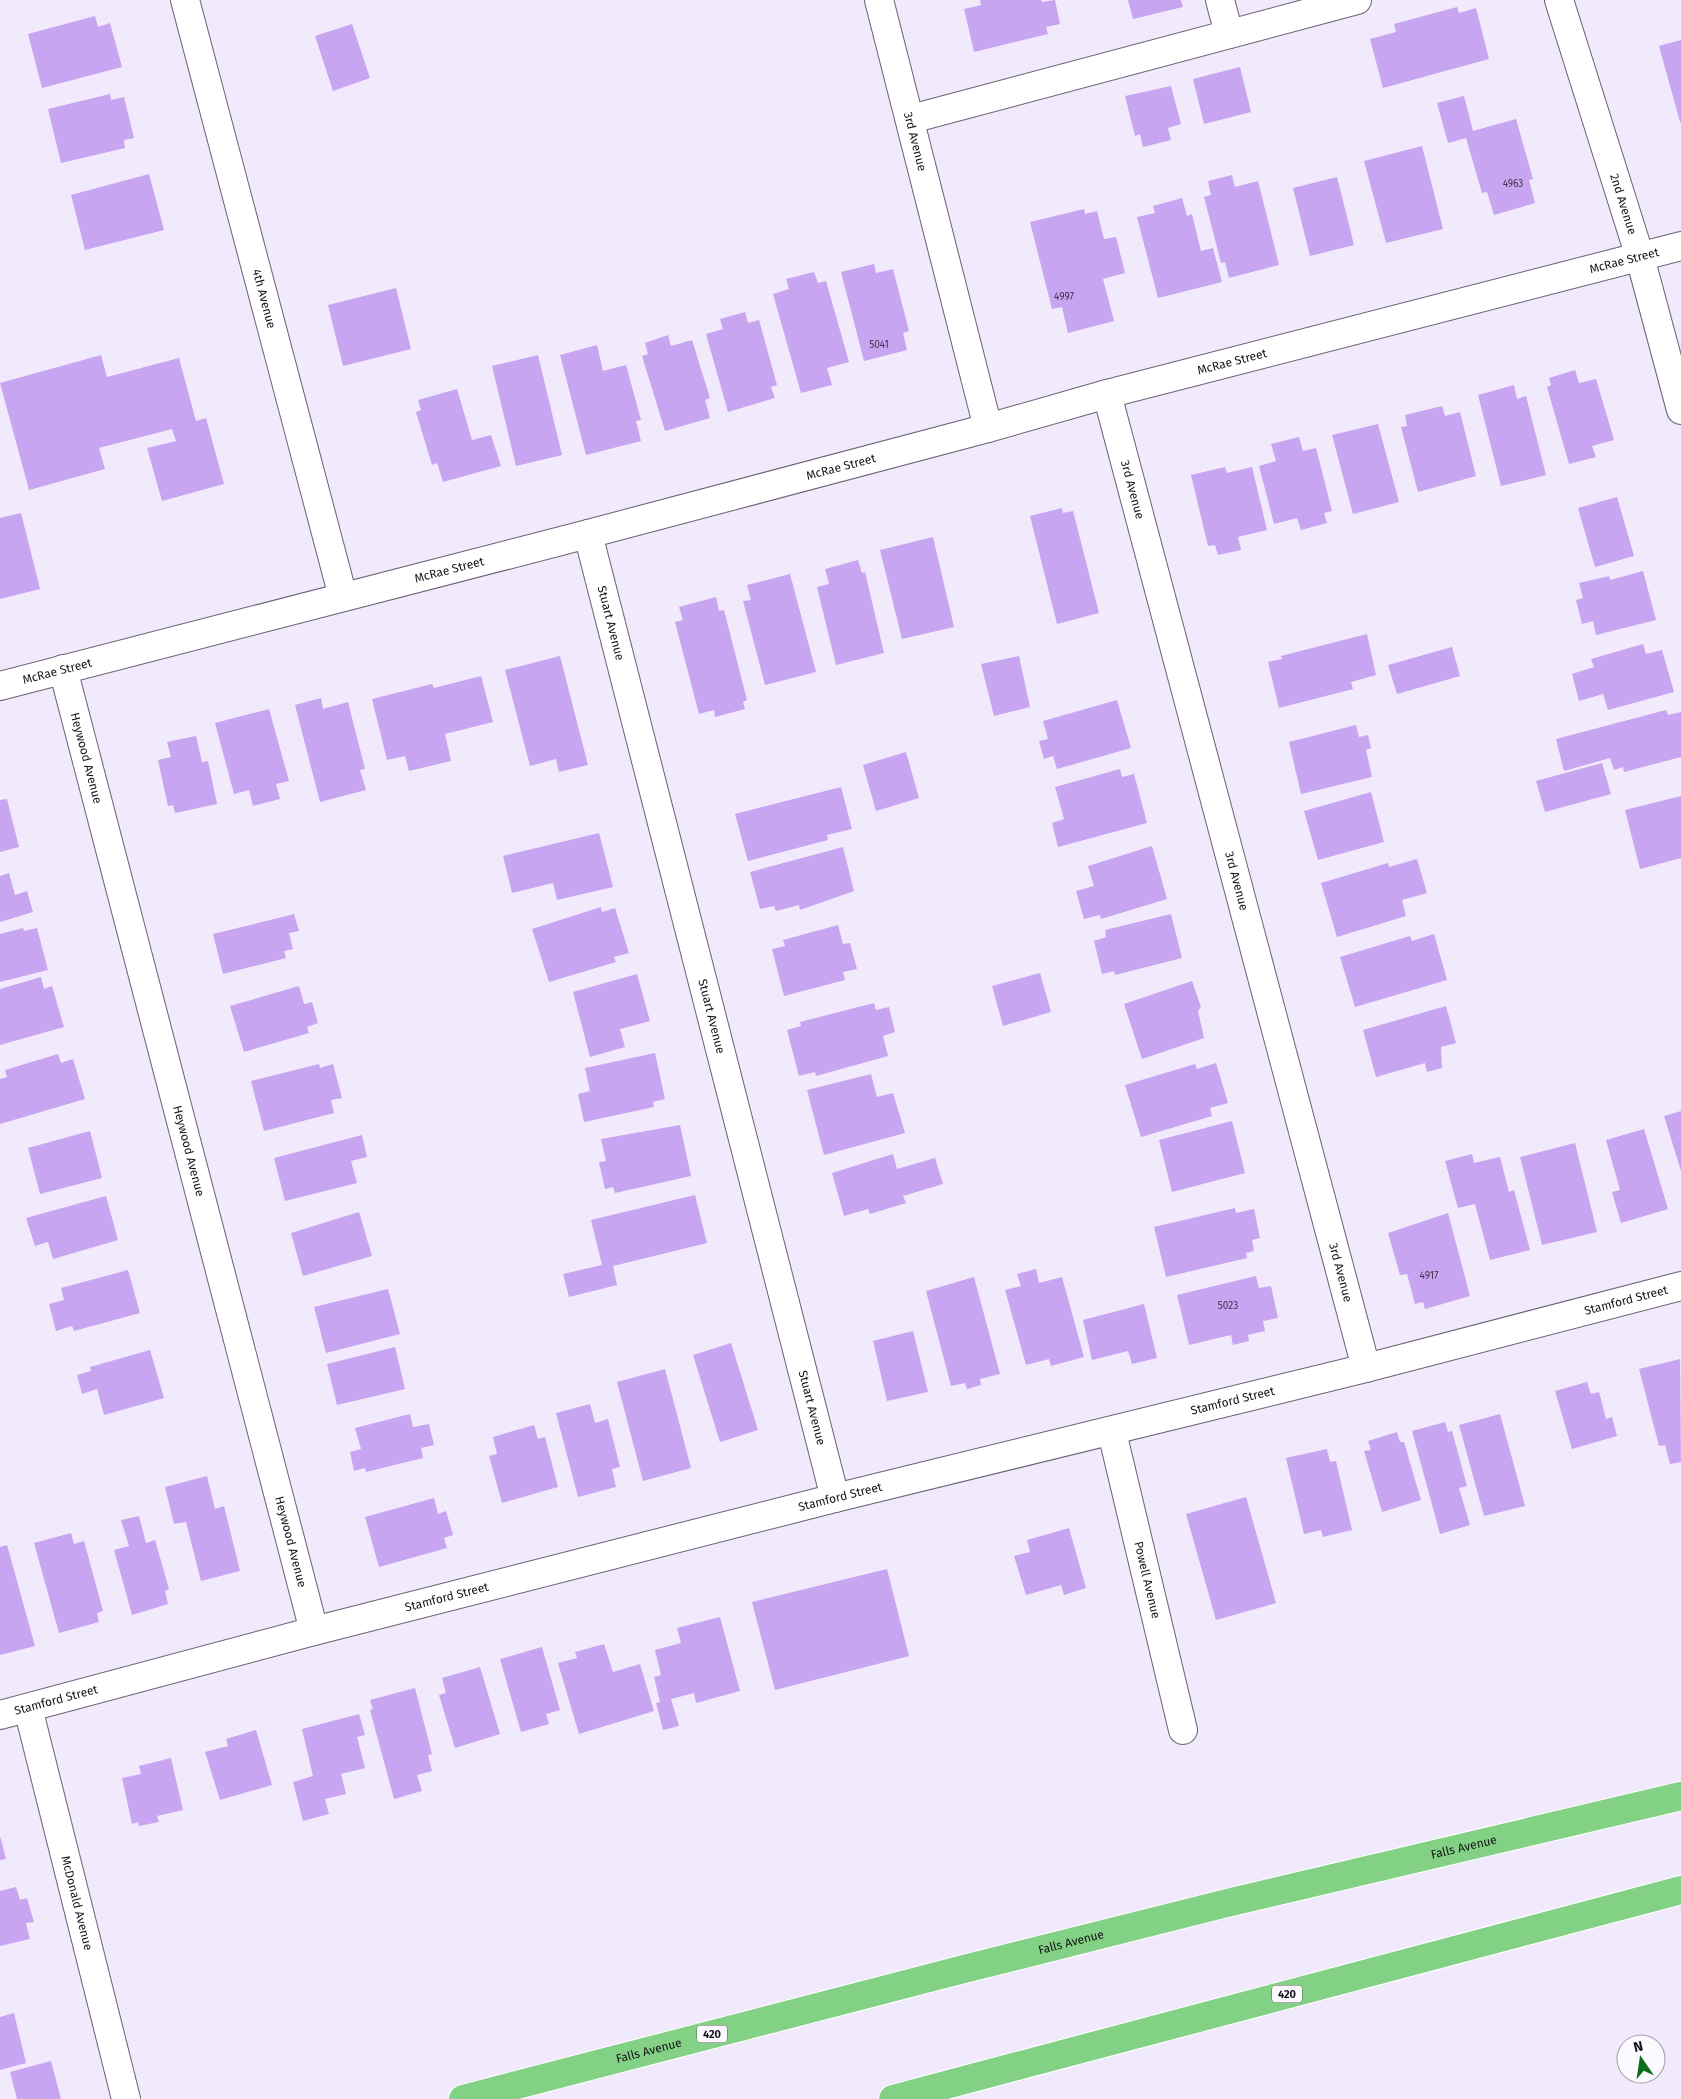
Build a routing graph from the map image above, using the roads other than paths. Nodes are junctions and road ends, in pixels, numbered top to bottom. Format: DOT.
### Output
graph roads {
  1 [pos="185,0"];
  2 [pos="879,0"];
  3 [pos="1220,0"];
  4 [pos="1357,0"];
  5 [pos="1559,0"];
  6 [pos="1230,34"];
  7 [pos="911,119"];
  8 [pos="1681,246"];
  9 [pos="1640,257"];
  10 [pos="1107,394"];
  11 [pos="1681,410"];
  12 [pos="988,428"];
  13 [pos="588,534"];
  14 [pos="343,597"];
  15 [pos="63,669"];
  16 [pos="0,686"];
  17 [pos="1681,1286"];
  18 [pos="1366,1368"];
  19 [pos="1112,1432"];
  20 [pos="836,1498"];
  21 [pos="314,1631"];
  22 [pos="28,1708"];
  23 [pos="0,1715"];
  24 [pos="1184,1730"];
  25 [pos="1681,1796"];
  26 [pos="1681,1890"];
  27 [pos="126,2099"];
  28 [pos="464,2099"];
  29 [pos="893,2099"];
  1 -- 14 [label="street, 4th Avenue"];
  2 -- 7 [label="street, 3rd Avenue"];
  3 -- 6 [label="street"];
  4 -- 6 [label="street"];
  5 -- 9 [label="street, 2nd Avenue"];
  6 -- 7 [label="street"];
  7 -- 12 [label="street, 3rd Avenue"];
  8 -- 9 [label="street, McRae Street"];
  9 -- 10 [label="street, McRae Street"];
  9 -- 11 [label="street, 2nd Avenue"];
  10 -- 12 [label="street, McRae Street"];
  10 -- 18 [label="street, 3rd Avenue"];
  12 -- 13 [label="street, McRae Street"];
  13 -- 14 [label="street, McRae Street"];
  13 -- 20 [label="street, Stuart Avenue"];
  14 -- 15 [label="street, McRae Street"];
  15 -- 16 [label="street, McRae Street"];
  15 -- 21 [label="street, Heywood Avenue"];
  17 -- 18 [label="street, Stamford Street"];
  18 -- 19 [label="street, Stamford Street"];
  19 -- 20 [label="street, Stamford Street"];
  19 -- 24 [label="street, Powell Avenue"];
  20 -- 21 [label="street, Stamford Street"];
  21 -- 22 [label="street, Stamford Street"];
  22 -- 23 [label="street, Stamford Street"];
  22 -- 27 [label="street, McDonald Avenue"];
  25 -- 28 [label="highway, Falls Avenue / 420"];
  26 -- 29 [label="highway, 420"];
}
